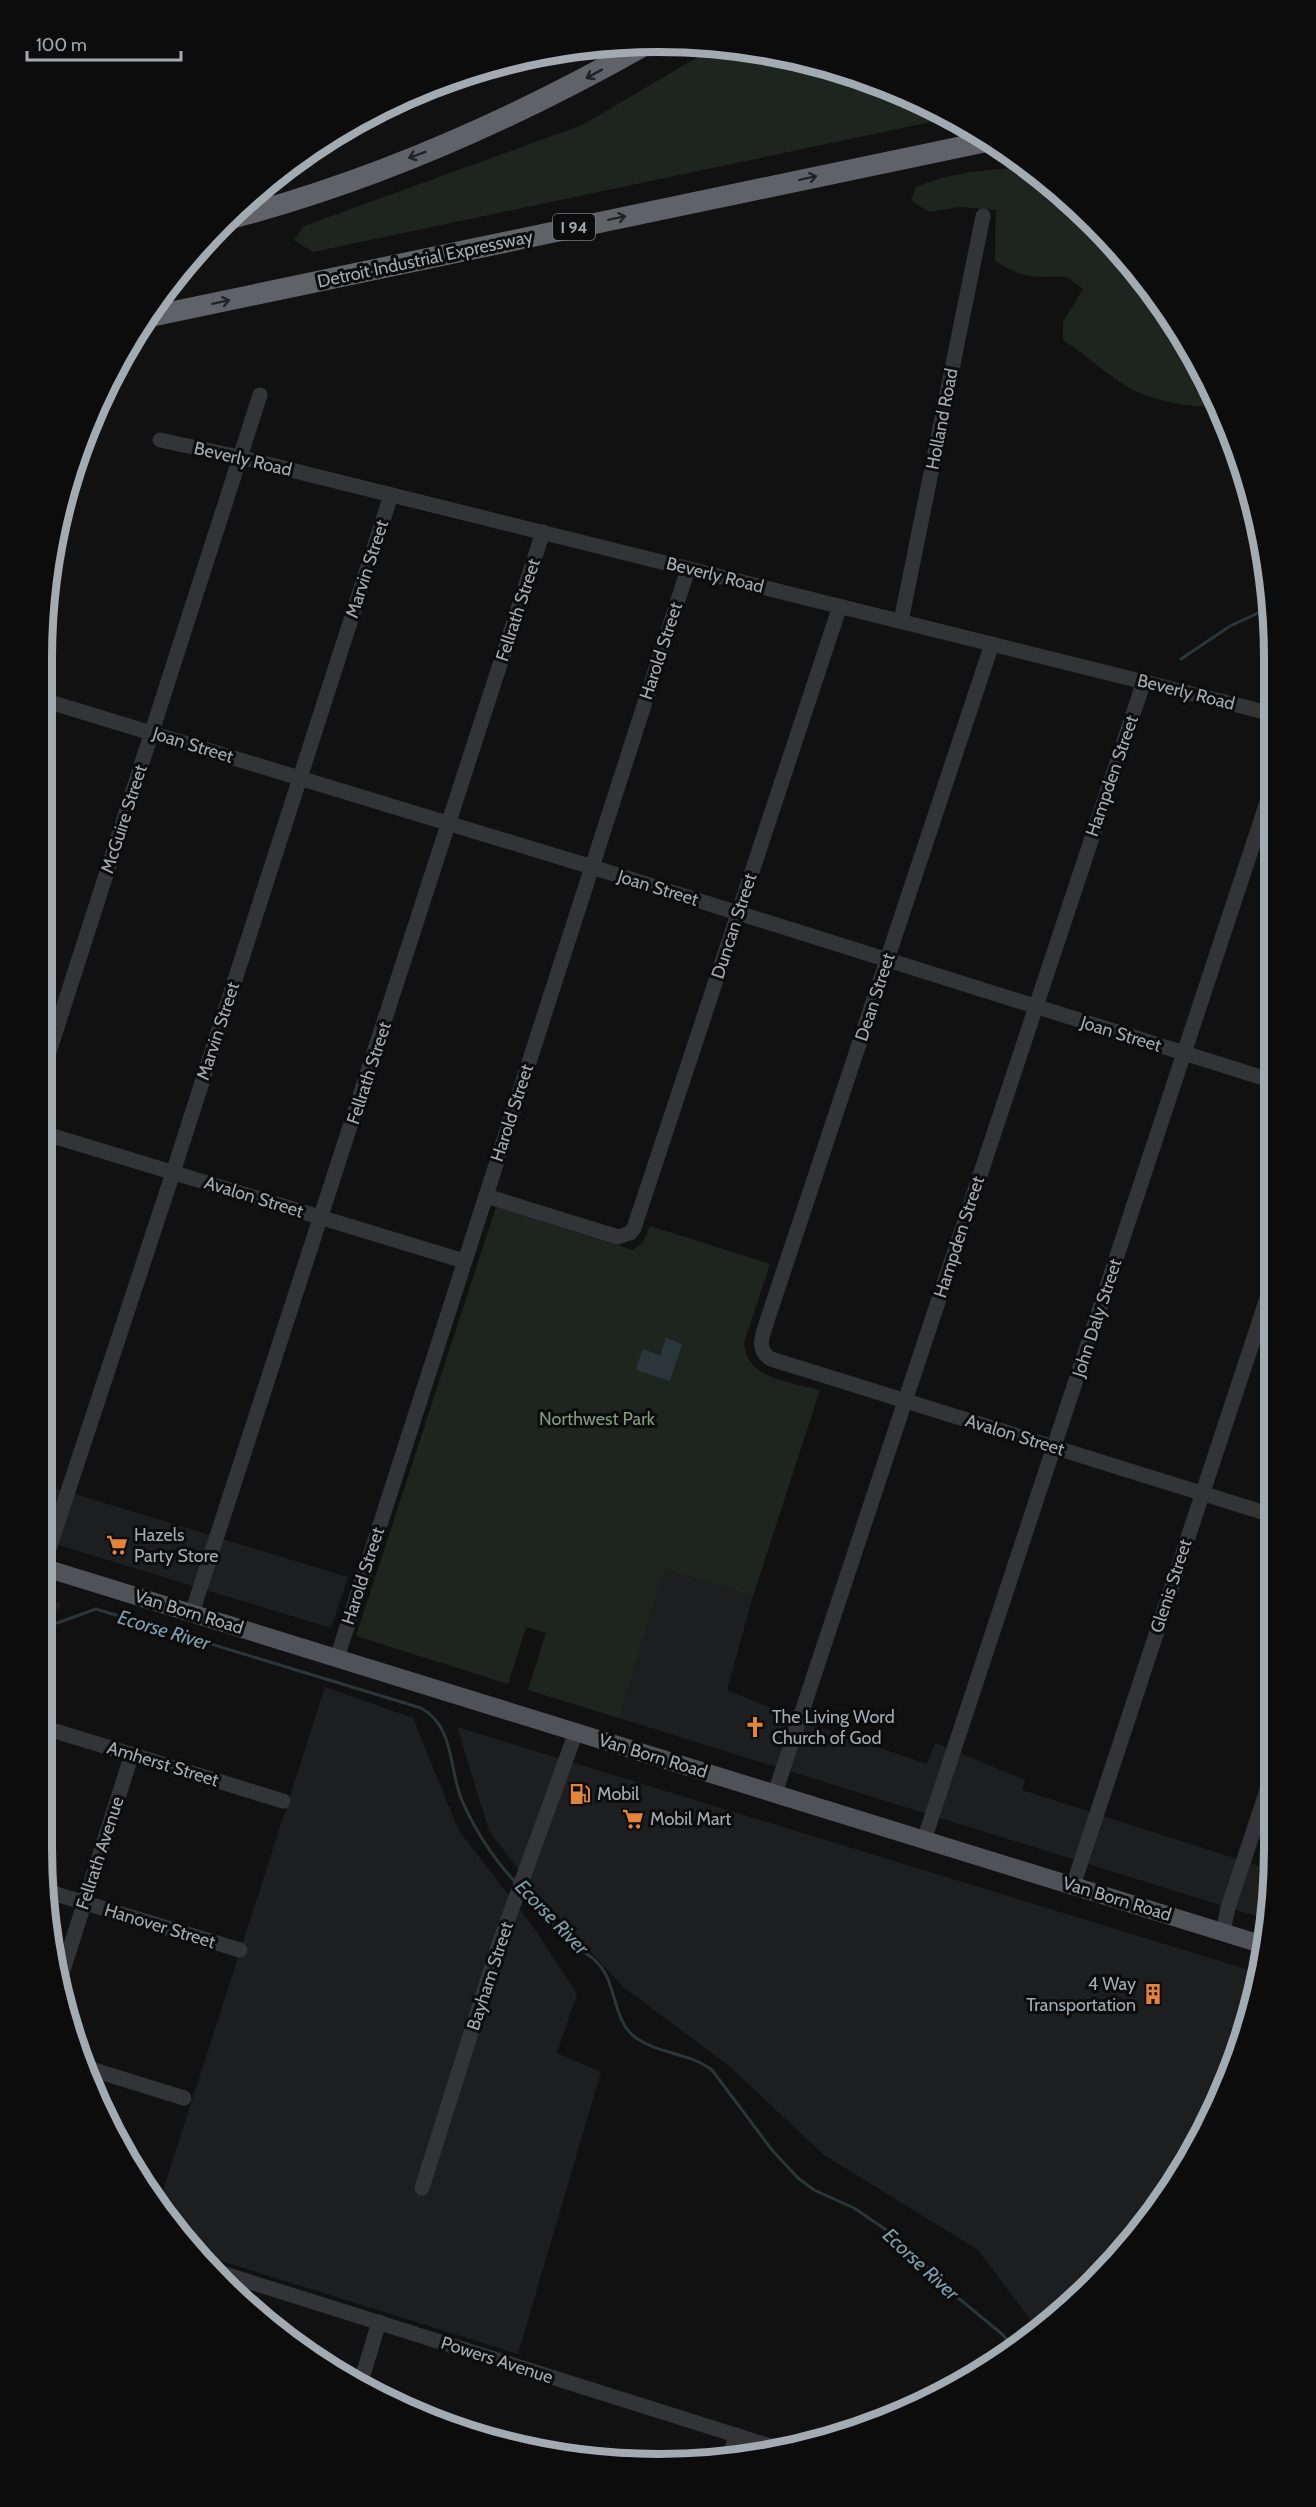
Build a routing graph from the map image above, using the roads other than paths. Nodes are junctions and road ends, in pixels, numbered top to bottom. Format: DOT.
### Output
graph roads {
  1 [pos="630,53"];
  2 [pos="975,143"];
  3 [pos="247,215"];
  4 [pos="983,216"];
  5 [pos="161,314"];
  6 [pos="260,394"];
  7 [pos="160,440"];
  8 [pos="239,457"];
  9 [pos="392,495"];
  10 [pos="543,532"];
  11 [pos="688,569"];
  12 [pos="840,606"];
  13 [pos="901,621"];
  14 [pos="992,644"];
  15 [pos="1143,681"];
  16 [pos="52,703"];
  17 [pos="1264,712"];
  18 [pos="152,733"];
  19 [pos="299,778"];
  20 [pos="1264,811"];
  21 [pos="448,823"];
  22 [pos="592,867"];
  23 [pos="738,913"];
  24 [pos="887,960"];
  25 [pos="1034,1006"];
  26 [pos="52,1043"];
  27 [pos="1184,1053"];
  28 [pos="1264,1078"];
  29 [pos="52,1136"];
  30 [pos="173,1173"];
  31 [pos="486,1196"];
  32 [pos="322,1218"];
  33 [pos="464,1261"];
  34 [pos="1264,1307"];
  35 [pos="762,1351"];
  36 [pos="905,1401"];
  37 [pos="1054,1447"];
  38 [pos="1202,1493"];
  39 [pos="1264,1512"];
  40 [pos="52,1540"];
  41 [pos="52,1570"];
  42 [pos="192,1613"];
  43 [pos="337,1658"];
  44 [pos="52,1730"];
  45 [pos="576,1732"];
  46 [pos="132,1754"];
  47 [pos="775,1793"];
  48 [pos="1264,1799"];
  49 [pos="283,1800"];
  50 [pos="924,1840"];
  51 [pos="1072,1886"];
  52 [pos="54,1894"];
  53 [pos="85,1903"];
  54 [pos="1223,1932"];
  55 [pos="1256,1943"];
  56 [pos="240,1950"];
  57 [pos="64,1967"];
  58 [pos="95,2070"];
  59 [pos="184,2098"];
  60 [pos="422,2188"];
  61 [pos="228,2275"];
  62 [pos="379,2322"];
  63 [pos="362,2377"];
  64 [pos="736,2435"];
  65 [pos="766,2445"];
  66 [pos="732,2450"];
  1 -- 3 [label="highway, one-way"];
  5 -- 2 [label="highway, Detroit Industrial Expressway / I 94, one-way"];
  4 -- 13 [label="street, Holland Road"];
  6 -- 8 [label="street, McGuire Street"];
  7 -- 8 [label="street, Beverly Road"];
  8 -- 9 [label="street, Beverly Road"];
  8 -- 18 [label="street, McGuire Street"];
  9 -- 10 [label="street, Beverly Road"];
  9 -- 19 [label="street, Marvin Street"];
  10 -- 11 [label="street, Beverly Road"];
  10 -- 21 [label="street, Fellrath Street"];
  11 -- 12 [label="street, Beverly Road"];
  11 -- 22 [label="street, Harold Street"];
  12 -- 13 [label="street, Beverly Road"];
  12 -- 23 [label="street, Duncan Street"];
  13 -- 14 [label="street, Beverly Road"];
  14 -- 15 [label="street, Beverly Road"];
  14 -- 24 [label="street, Dean Street"];
  15 -- 17 [label="street, Beverly Road"];
  15 -- 25 [label="street, Hampden Street"];
  16 -- 18 [label="street, Joan Street"];
  18 -- 19 [label="street, Joan Street"];
  18 -- 26 [label="street, McGuire Street"];
  19 -- 21 [label="street, Joan Street"];
  19 -- 30 [label="street, Marvin Street"];
  20 -- 27 [label="street, John Daly Street"];
  21 -- 22 [label="street, Joan Street"];
  21 -- 32 [label="street, Fellrath Street"];
  22 -- 23 [label="street, Joan Street"];
  22 -- 31 [label="street, Harold Street"];
  23 -- 24 [label="street, Joan Street"];
  23 -- 31 [label="street, Duncan Street"];
  24 -- 25 [label="street, Joan Street"];
  24 -- 35 [label="street, Dean Street"];
  25 -- 27 [label="street, Joan Street"];
  25 -- 36 [label="street, Hampden Street"];
  27 -- 28 [label="street, Joan Street"];
  27 -- 37 [label="street, John Daly Street"];
  29 -- 30 [label="street, Avalon Street"];
  30 -- 32 [label="street, Avalon Street"];
  30 -- 40 [label="street, Marvin Street"];
  31 -- 33 [label="street, Harold Street"];
  32 -- 33 [label="street, Avalon Street"];
  32 -- 42 [label="street, Fellrath Street"];
  33 -- 43 [label="street, Harold Street"];
  34 -- 38 [label="street, Glenis Street"];
  35 -- 36 [label="street, Avalon Street"];
  36 -- 37 [label="street, Avalon Street"];
  36 -- 47 [label="street, Hampden Street"];
  37 -- 38 [label="street, Avalon Street"];
  37 -- 50 [label="street, John Daly Street"];
  38 -- 39 [label="street, Avalon Street"];
  38 -- 51 [label="street, Glenis Street"];
  41 -- 42 [label="main road, Van Born Road"];
  42 -- 43 [label="main road, Van Born Road"];
  43 -- 45 [label="main road, Van Born Road"];
  44 -- 46 [label="street, Amherst Street"];
  45 -- 47 [label="main road, Van Born Road"];
  45 -- 60 [label="street, Bayham Street"];
  46 -- 49 [label="street, Amherst Street"];
  46 -- 53 [label="street, Fellrath Avenue"];
  47 -- 50 [label="main road, Van Born Road"];
  48 -- 54 [label="street"];
  50 -- 51 [label="main road, Van Born Road"];
  51 -- 54 [label="main road, Van Born Road"];
  52 -- 53 [label="street, Hanover Street"];
  53 -- 56 [label="street, Hanover Street"];
  53 -- 57 [label="street, Fellrath Avenue"];
  54 -- 55 [label="main road, Van Born Road"];
  58 -- 59 [label="street"];
  61 -- 62 [label="street, Powers Avenue"];
  62 -- 63 [label="street"];
  62 -- 64 [label="street, Powers Avenue"];
  64 -- 65 [label="street, Powers Avenue"];
  64 -- 66 [label="street"];
}
